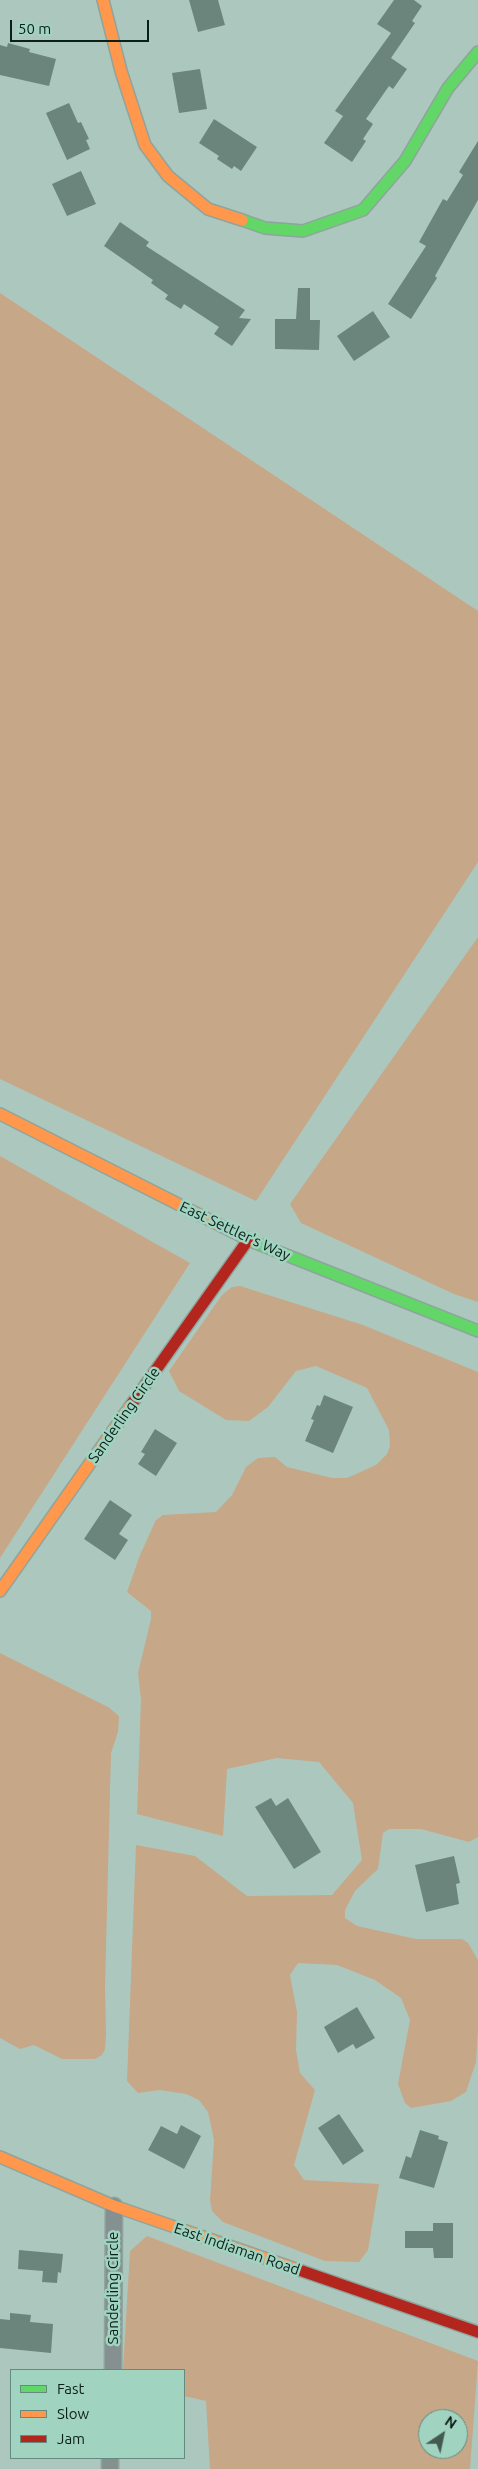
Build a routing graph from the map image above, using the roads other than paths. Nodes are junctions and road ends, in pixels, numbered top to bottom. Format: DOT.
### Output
graph roads {
  1 [pos="103,0"];
  2 [pos="478,52"];
  3 [pos="0,1114"];
  4 [pos="248,1240"];
  5 [pos="478,1331"];
  6 [pos="0,1591"];
  7 [pos="0,2156"];
  8 [pos="114,2206"];
  9 [pos="478,2332"];
  10 [pos="113,2369"];
  1 -- 2 [label="street"];
  3 -- 4 [label="street, East Settler's Way"];
  4 -- 5 [label="street, East Settler's Way"];
  4 -- 6 [label="street, Sanderling Circle"];
  7 -- 8 [label="street, East Indiaman Road"];
  8 -- 9 [label="street, East Indiaman Road"];
  8 -- 10 [label="street, Sanderling Circle"];
}
